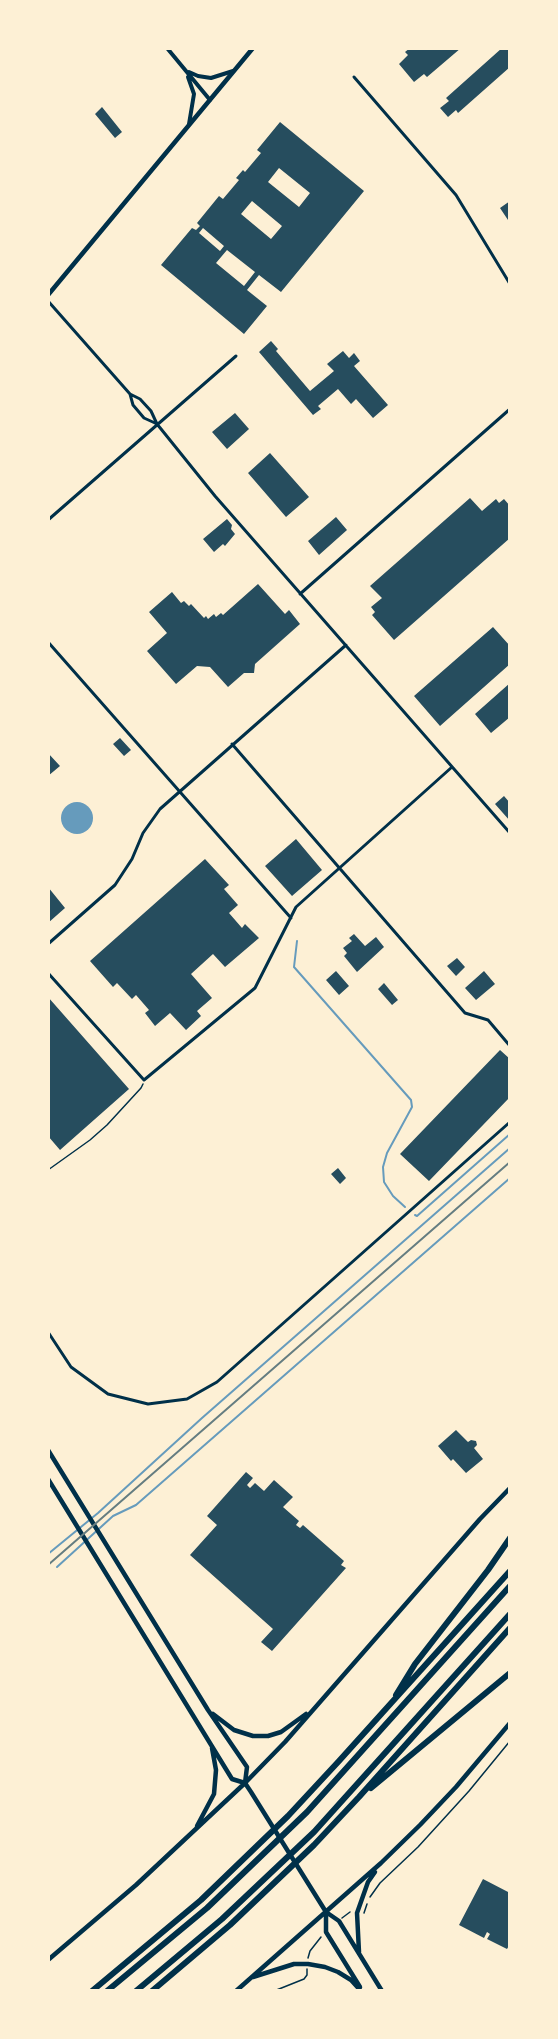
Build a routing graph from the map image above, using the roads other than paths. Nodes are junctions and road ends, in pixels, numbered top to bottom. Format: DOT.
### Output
graph roads {
  1 [pos="168,48"];
  2 [pos="253,48"];
  3 [pos="236,69"];
  4 [pos="186,70"];
  5 [pos="354,77"];
  6 [pos="210,100"];
  7 [pos="189,126"];
  8 [pos="510,284"];
  9 [pos="50,288"];
  10 [pos="48,295"];
  11 [pos="48,301"];
  12 [pos="236,356"];
  13 [pos="130,394"];
  14 [pos="510,409"];
  15 [pos="156,424"];
  16 [pos="48,520"];
  17 [pos="300,594"];
  18 [pos="48,642"];
  19 [pos="346,645"];
  20 [pos="232,744"];
  21 [pos="452,767"];
  22 [pos="180,790"];
  23 [pos="510,833"];
  24 [pos="339,869"];
  25 [pos="291,918"];
  26 [pos="48,944"];
  27 [pos="48,973"];
  28 [pos="510,1046"];
  29 [pos="510,1122"];
  30 [pos="48,1332"];
  31 [pos="48,1450"];
  32 [pos="48,1479"];
  33 [pos="510,1488"];
  34 [pos="510,1538"];
  35 [pos="510,1571"];
  36 [pos="510,1586"];
  37 [pos="510,1614"];
  38 [pos="510,1628"];
  39 [pos="510,1673"];
  40 [pos="315,1708"];
  41 [pos="387,1709"];
  42 [pos="208,1710"];
  43 [pos="510,1723"];
  44 [pos="211,1746"];
  45 [pos="245,1783"];
  46 [pos="359,1797"];
  47 [pos="194,1831"];
  48 [pos="381,1863"];
  49 [pos="326,1912"];
  50 [pos="359,1954"];
  51 [pos="48,1960"];
  52 [pos="250,1978"];
  53 [pos="92,1991"];
  54 [pos="107,1991"];
  55 [pos="136,1991"];
  56 [pos="152,1991"];
  57 [pos="236,1991"];
  58 [pos="362,1991"];
  59 [pos="382,1991"];
  1 -- 4 [label="street"];
  2 -- 3 [label="main road"];
  3 -- 4 [label="street"];
  3 -- 6 [label="main road"];
  4 -- 6 [label="street"];
  4 -- 7 [label="street"];
  5 -- 8 [label="street"];
  6 -- 7 [label="main road"];
  7 -- 9 [label="main road"];
  9 -- 10 [label="main road"];
  11 -- 13 [label="street"];
  12 -- 15 [label="street"];
  13 -- 15 [label="street"];
  13 -- 15 [label="street"];
  14 -- 17 [label="street"];
  15 -- 16 [label="street"];
  15 -- 17 [label="street"];
  17 -- 19 [label="street"];
  18 -- 22 [label="street"];
  19 -- 20 [label="street"];
  19 -- 21 [label="street"];
  20 -- 22 [label="street"];
  20 -- 24 [label="street"];
  21 -- 23 [label="street"];
  21 -- 24 [label="street"];
  22 -- 25 [label="street"];
  22 -- 26 [label="street"];
  24 -- 25 [label="street"];
  24 -- 28 [label="street"];
  25 -- 27 [label="street"];
  29 -- 30 [label="street"];
  31 -- 42 [label="main road"];
  32 -- 44 [label="main road"];
  33 -- 40 [label="main road"];
  34 -- 41 [label="highway"];
  35 -- 41 [label="highway"];
  36 -- 54 [label="highway"];
  37 -- 55 [label="highway"];
  38 -- 46 [label="highway"];
  39 -- 46 [label="highway"];
  40 -- 42 [label="main road"];
  40 -- 45 [label="main road"];
  41 -- 53 [label="highway"];
  42 -- 45 [label="main road"];
  43 -- 48 [label="main road"];
  44 -- 45 [label="main road"];
  44 -- 47 [label="main road"];
  45 -- 47 [label="main road"];
  45 -- 49 [label="main road"];
  46 -- 56 [label="highway"];
  47 -- 51 [label="main road"];
  48 -- 49 [label="main road"];
  48 -- 50 [label="main road"];
  49 -- 50 [label="main road"];
  49 -- 52 [label="main road"];
  49 -- 58 [label="main road"];
  50 -- 59 [label="main road"];
  52 -- 57 [label="main road"];
  52 -- 58 [label="main road"];
}
